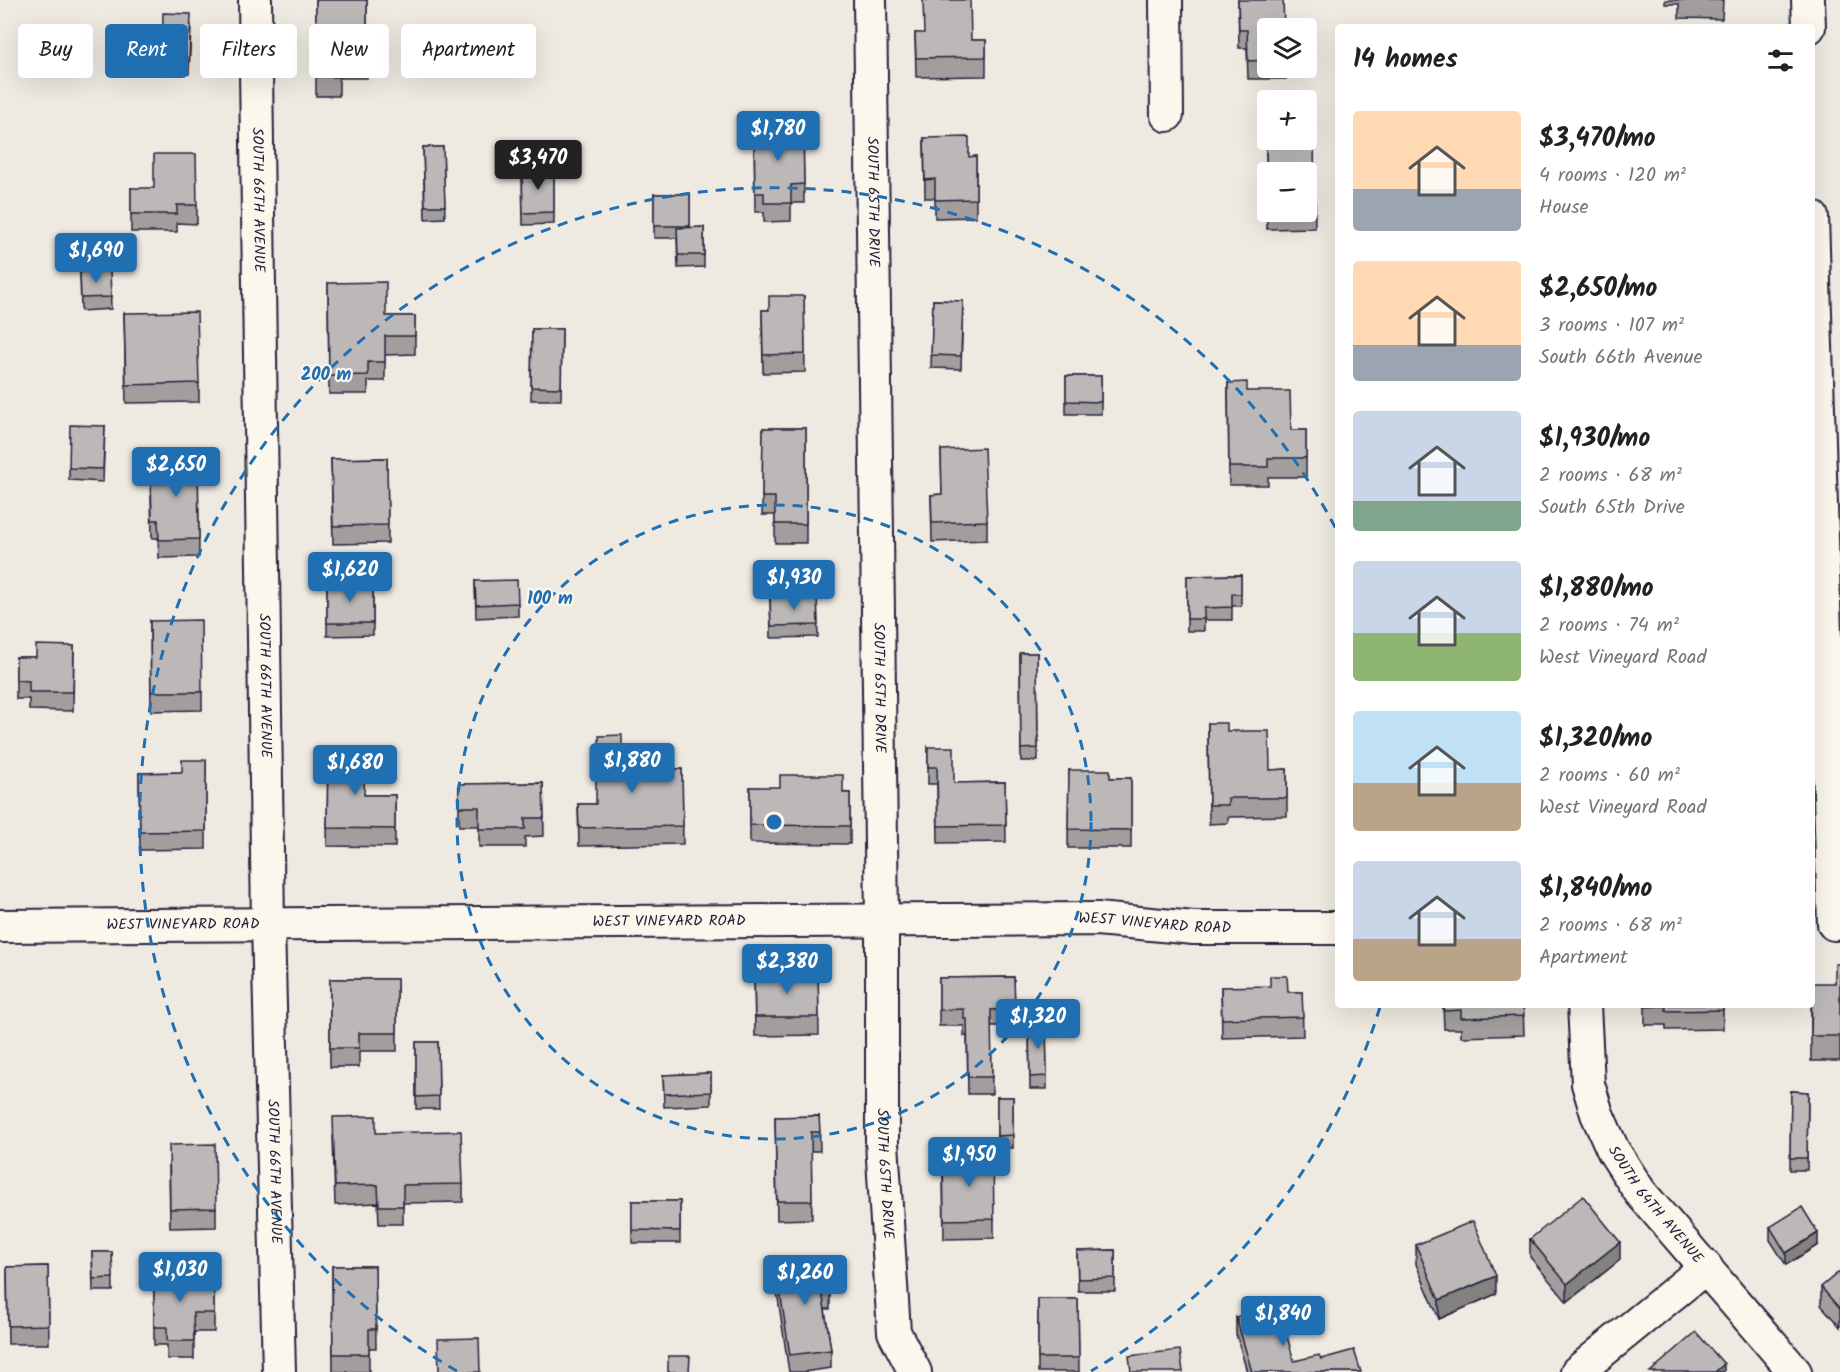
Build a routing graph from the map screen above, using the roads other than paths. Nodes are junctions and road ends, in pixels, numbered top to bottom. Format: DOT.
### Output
graph roads {
  1 [pos="255,0"];
  2 [pos="870,0"];
  3 [pos="1166,0"];
  4 [pos="1808,0"];
  5 [pos="1809,24"];
  6 [pos="1167,115"];
  7 [pos="1815,342"];
  8 [pos="882,920"];
  9 [pos="268,924"];
  10 [pos="1829,924"];
  11 [pos="0,926"];
  12 [pos="1335,928"];
  13 [pos="1584,1008"];
  14 [pos="1706,1267"];
  15 [pos="279,1372"];
  16 [pos="915,1372"];
  17 [pos="1577,1372"];
  18 [pos="1795,1372"];
  1 -- 9 [label="street, SOUTH 66TH AVENUE"];
  2 -- 8 [label="street, SOUTH 65TH DRIVE"];
  3 -- 6 [label="street"];
  4 -- 5 [label="street"];
  7 -- 10 [label="street"];
  8 -- 9 [label="street, WEST VINEYARD ROAD"];
  8 -- 12 [label="street, WEST VINEYARD ROAD"];
  8 -- 16 [label="street, SOUTH 65TH DRIVE"];
  9 -- 11 [label="street, WEST VINEYARD ROAD"];
  9 -- 15 [label="street, SOUTH 66TH AVENUE"];
  13 -- 14 [label="street, SOUTH 64TH AVENUE"];
  14 -- 17 [label="street"];
  14 -- 18 [label="street, SOUTH 64TH AVENUE"];
}
